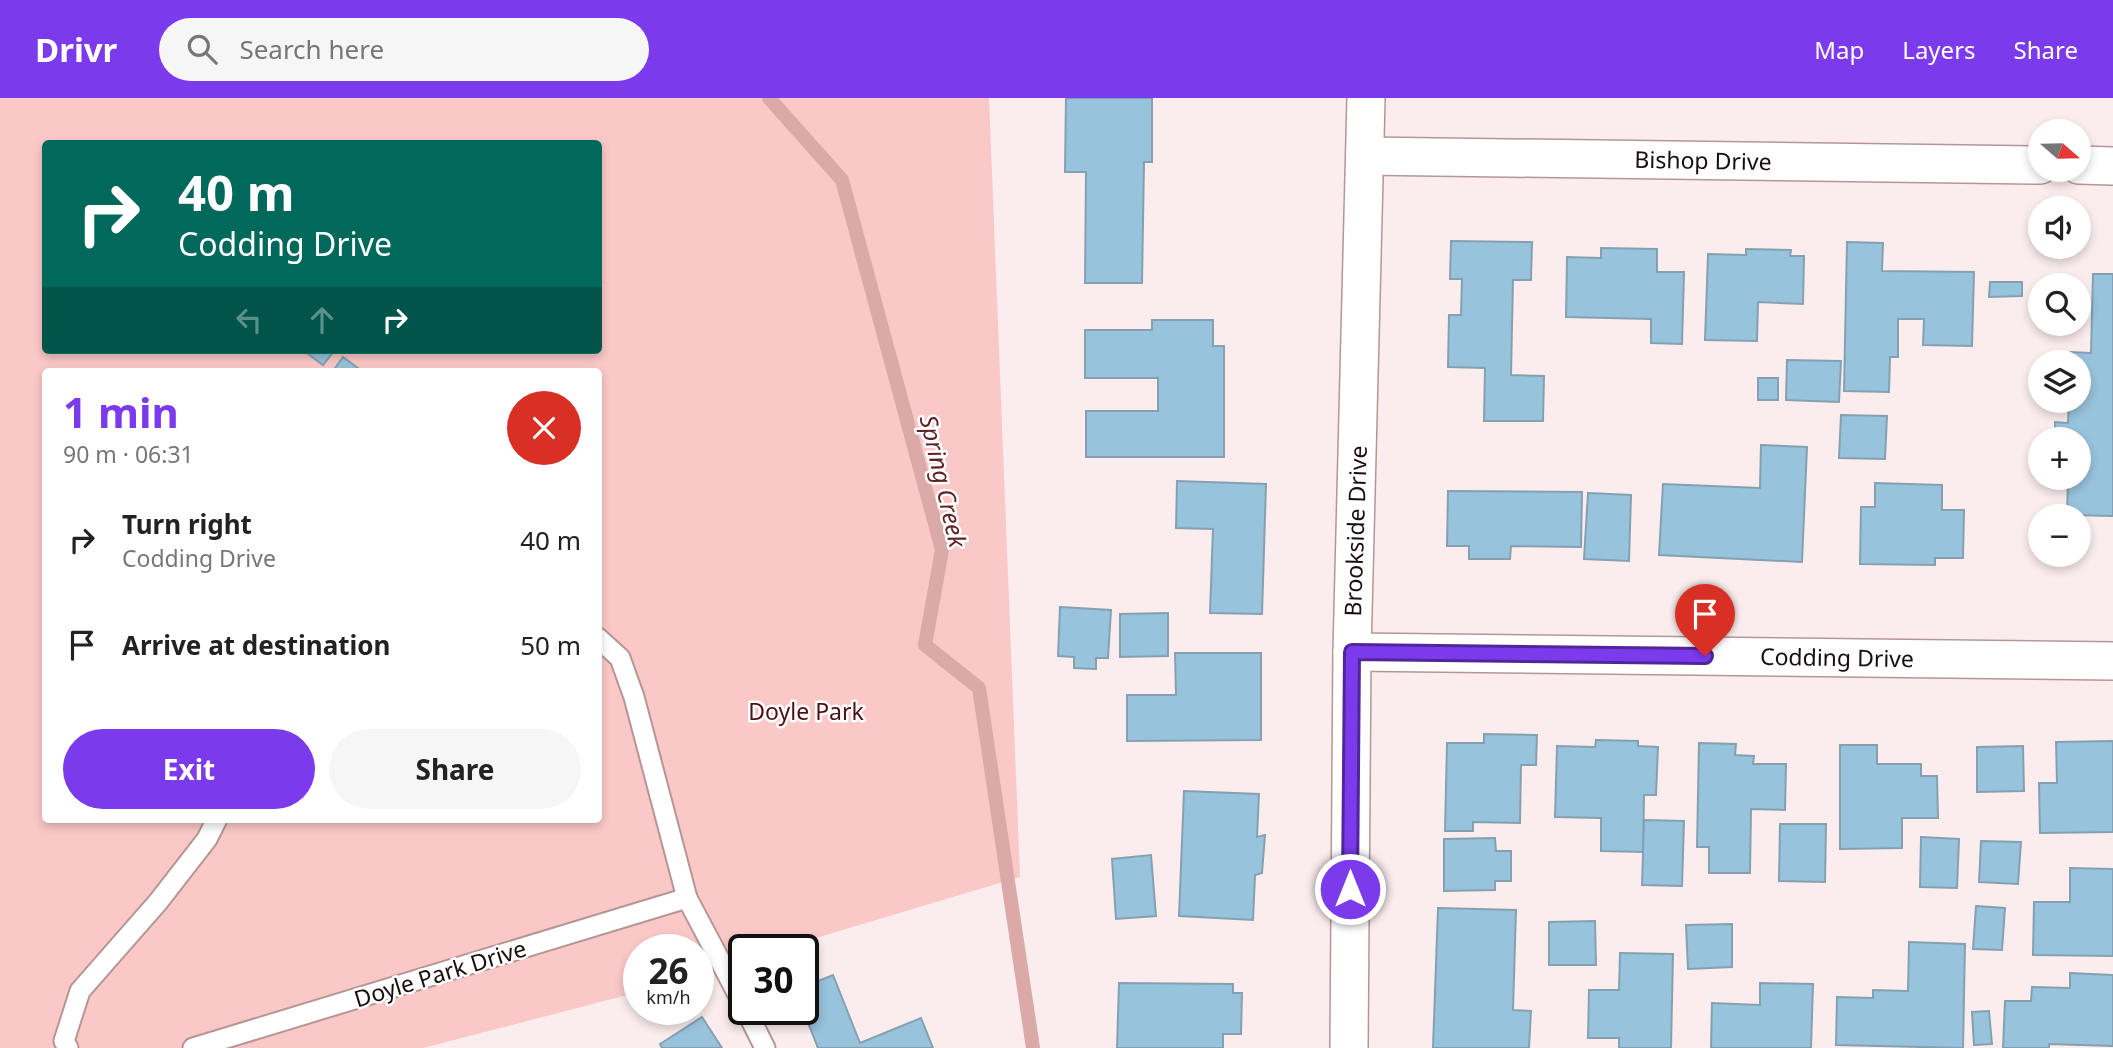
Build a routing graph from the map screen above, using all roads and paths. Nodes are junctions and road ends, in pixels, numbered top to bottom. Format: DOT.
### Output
graph roads {
  1 [pos="1366,98"];
  2 [pos="1365,156"];
  3 [pos="2028,165"];
  4 [pos="2091,165"];
  5 [pos="2113,166"];
  6 [pos="602,642"];
  7 [pos="1352,652"];
  8 [pos="2113,661"];
  9 [pos="215,823"];
  10 [pos="687,898"];
  11 [pos="728,976"];
  12 [pos="754,1025"];
  13 [pos="68,1048"];
  14 [pos="193,1048"];
  15 [pos="765,1048"];
  16 [pos="1349,1048"];
  1 -- 2 [label="street, Brookside Drive"];
  2 -- 3 [label="street, Bishop Drive"];
  2 -- 7 [label="street, Brookside Drive"];
  4 -- 5 [label="street"];
  6 -- 10 [label="lane"];
  7 -- 8 [label="street, Codding Drive"];
  7 -- 16 [label="street, Brookside Drive"];
  9 -- 13 [label="lane"];
  10 -- 11 [label="lane"];
  10 -- 14 [label="lane, Doyle Park Drive"];
  12 -- 15 [label="lane"];
}
